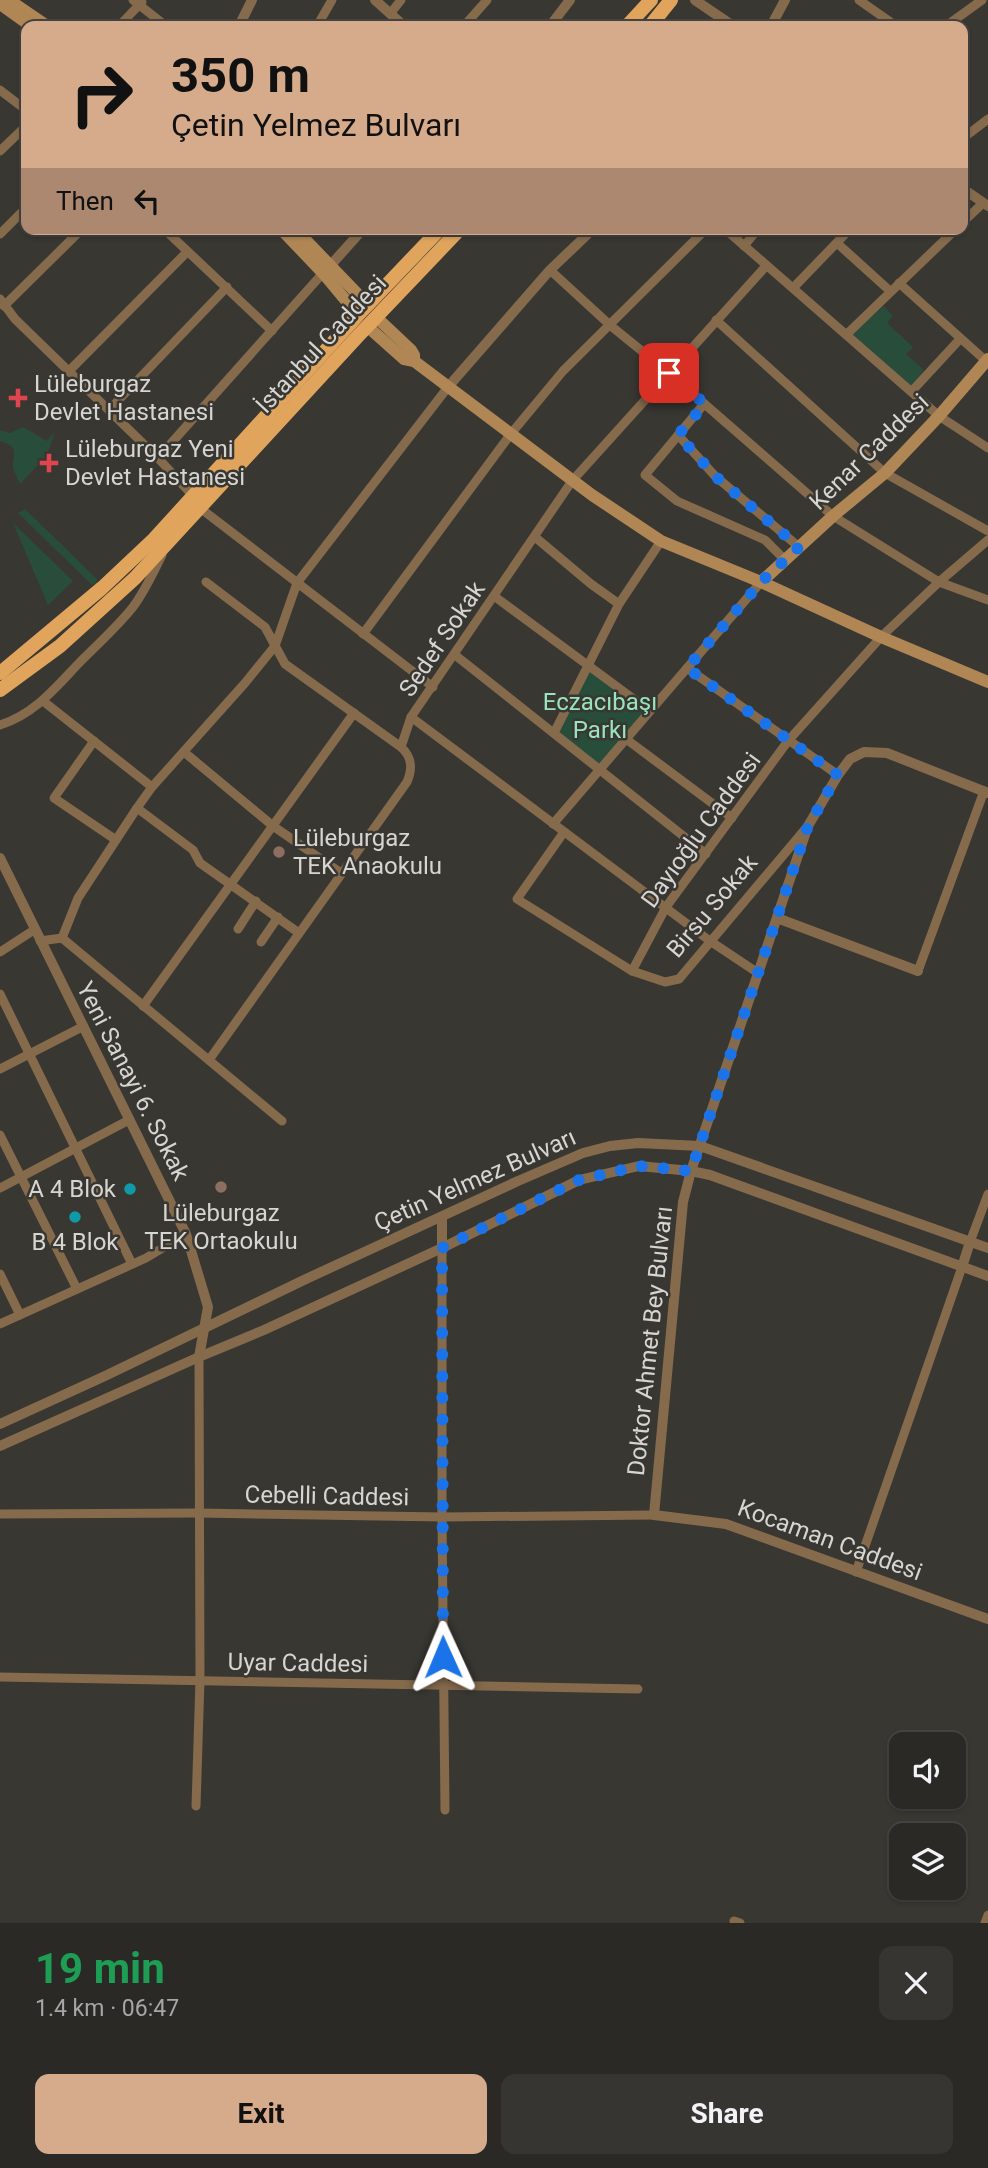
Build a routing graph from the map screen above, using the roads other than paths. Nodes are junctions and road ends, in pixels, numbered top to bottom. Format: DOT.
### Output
graph roads {
  1 [pos="9,0"];
  2 [pos="253,0"];
  3 [pos="332,0"];
  4 [pos="375,0"];
  5 [pos="401,0"];
  6 [pos="487,0"];
  7 [pos="570,0"];
  8 [pos="651,0"];
  9 [pos="671,0"];
  10 [pos="695,0"];
  11 [pos="785,0"];
  12 [pos="859,0"];
  13 [pos="982,0"];
  14 [pos="138,2"];
  15 [pos="0,4"];
  16 [pos="390,14"];
  17 [pos="24,21"];
  18 [pos="40,21"];
  19 [pos="123,21"];
  20 [pos="160,21"];
  21 [pos="242,21"];
  22 [pos="320,21"];
  23 [pos="398,21"];
  24 [pos="468,21"];
  25 [pos="554,21"];
  26 [pos="632,21"];
  27 [pos="654,21"];
  28 [pos="726,21"];
  29 [pos="774,21"];
  30 [pos="889,21"];
  31 [pos="953,21"];
  32 [pos="0,90"];
  33 [pos="21,106"];
  34 [pos="988,119"];
  35 [pos="21,131"];
  36 [pos="968,134"];
  37 [pos="0,151"];
  38 [pos="968,192"];
  39 [pos="986,205"];
  40 [pos="21,213"];
  41 [pos="968,218"];
  42 [pos="0,234"];
  43 [pos="76,235"];
  44 [pos="169,235"];
  45 [pos="288,235"];
  46 [pos="300,235"];
  47 [pos="358,235"];
  48 [pos="435,235"];
  49 [pos="454,235"];
  50 [pos="587,235"];
  51 [pos="700,235"];
  52 [pos="732,235"];
  53 [pos="753,235"];
  54 [pos="844,235"];
  55 [pos="950,235"];
  56 [pos="837,243"];
  57 [pos="744,246"];
  58 [pos="187,252"];
  59 [pos="766,266"];
  60 [pos="327,270"];
  61 [pos="550,270"];
  62 [pos="899,283"];
  63 [pos="227,287"];
  64 [pos="793,288"];
  65 [pos="890,291"];
  66 [pos="2,303"];
  67 [pos="368,316"];
  68 [pos="716,320"];
  69 [pos="611,326"];
  70 [pos="272,331"];
  71 [pos="847,334"];
  72 [pos="960,339"];
  73 [pos="987,360"];
  74 [pos="69,371"];
  75 [pos="669,373"];
  76 [pos="448,387"];
  77 [pos="912,391"];
  78 [pos="705,404"];
  79 [pos="109,410"];
  80 [pos="939,416"];
  81 [pos="510,435"];
  82 [pos="678,435"];
  83 [pos="988,449"];
  84 [pos="158,458"];
  85 [pos="885,473"];
  86 [pos="572,481"];
  87 [pos="197,502"];
  88 [pos="833,516"];
  89 [pos="988,531"];
  90 [pos="535,537"];
  91 [pos="988,540"];
  92 [pos="661,541"];
  93 [pos="166,545"];
  94 [pos="799,547"];
  95 [pos="785,560"];
  96 [pos="206,582"];
  97 [pos="761,582"];
  98 [pos="939,582"];
  99 [pos="297,583"];
  100 [pos="494,596"];
  101 [pos="988,600"];
  102 [pos="619,604"];
  103 [pos="363,634"];
  104 [pos="881,637"];
  105 [pos="275,646"];
  106 [pos="455,655"];
  107 [pos="589,665"];
  108 [pos="687,668"];
  109 [pos="0,673"];
  110 [pos="988,682"];
  111 [pos="433,687"];
  112 [pos="0,690"];
  113 [pos="43,701"];
  114 [pos="650,711"];
  115 [pos="354,713"];
  116 [pos="411,717"];
  117 [pos="0,725"];
  118 [pos="554,733"];
  119 [pos="626,739"];
  120 [pos="94,741"];
  121 [pos="788,741"];
  122 [pos="401,747"];
  123 [pos="184,751"];
  124 [pos="600,770"];
  125 [pos="838,775"];
  126 [pos="152,787"];
  127 [pos="986,792"];
  128 [pos="137,808"];
  129 [pos="732,818"];
  130 [pos="553,824"];
  131 [pos="273,826"];
  132 [pos="808,826"];
  133 [pos="564,832"];
  134 [pos="116,840"];
  135 [pos="706,854"];
  136 [pos="0,858"];
  137 [pos="341,873"];
  138 [pos="232,884"];
  139 [pos="256,901"];
  140 [pos="666,907"];
  141 [pos="278,917"];
  142 [pos="777,918"];
  143 [pos="238,929"];
  144 [pos="34,930"];
  145 [pos="299,933"];
  146 [pos="62,938"];
  147 [pos="40,941"];
  148 [pos="710,941"];
  149 [pos="261,942"];
  150 [pos="0,952"];
  151 [pos="632,971"];
  152 [pos="918,971"];
  153 [pos="758,973"];
  154 [pos="0,994"];
  155 [pos="143,1006"];
  156 [pos="82,1027"];
  157 [pos="29,1054"];
  158 [pos="209,1060"];
  159 [pos="0,1069"];
  160 [pos="129,1120"];
  161 [pos="282,1121"];
  162 [pos="0,1135"];
  163 [pos="700,1146"];
  164 [pos="75,1149"];
  165 [pos="691,1171"];
  166 [pos="21,1177"];
  167 [pos="0,1188"];
  168 [pos="988,1194"];
  169 [pos="442,1217"];
  170 [pos="186,1234"];
  171 [pos="970,1242"];
  172 [pos="442,1248"];
  173 [pos="988,1248"];
  174 [pos="132,1264"];
  175 [pos="962,1267"];
  176 [pos="0,1274"];
  177 [pos="988,1276"];
  178 [pos="77,1289"];
  179 [pos="20,1315"];
  180 [pos="0,1324"];
  181 [pos="204,1329"];
  182 [pos="199,1357"];
  183 [pos="0,1424"];
  184 [pos="0,1446"];
  185 [pos="199,1513"];
  186 [pos="0,1514"];
  187 [pos="654,1515"];
  188 [pos="442,1517"];
  189 [pos="856,1572"];
  190 [pos="988,1619"];
  191 [pos="0,1677"];
  192 [pos="200,1680"];
  193 [pos="443,1685"];
  194 [pos="638,1689"];
  195 [pos="196,1805"];
  196 [pos="445,1810"];
  197 [pos="988,1915"];
  198 [pos="985,1923"];
  1 -- 18 [label="main road"];
  2 -- 21 [label="street"];
  3 -- 22 [label="street"];
  4 -- 16 [label="street"];
  5 -- 16 [label="street"];
  6 -- 24 [label="street"];
  7 -- 25 [label="street"];
  8 -- 26 [label="highway"];
  9 -- 27 [label="highway"];
  10 -- 28 [label="street"];
  11 -- 29 [label="street"];
  12 -- 30 [label="street"];
  13 -- 31 [label="street"];
  14 -- 19 [label="street"];
  14 -- 20 [label="street"];
  15 -- 17 [label="main road"];
  16 -- 23 [label="street"];
  32 -- 33 [label="street"];
  34 -- 36 [label="street"];
  35 -- 37 [label="street"];
  38 -- 39 [label="street"];
  39 -- 41 [label="street"];
  40 -- 42 [label="street"];
  43 -- 66 [label="street"];
  44 -- 58 [label="street"];
  45 -- 60 [label="main road"];
  46 -- 60 [label="main road"];
  47 -- 60 [label="street"];
  48 -- 67 [label="highway, İstanbul Caddesi"];
  49 -- 67 [label="highway, İstanbul Caddesi"];
  50 -- 61 [label="street"];
  51 -- 69 [label="street"];
  52 -- 57 [label="street"];
  53 -- 57 [label="street"];
  54 -- 56 [label="street"];
  55 -- 62 [label="street"];
  56 -- 64 [label="street"];
  56 -- 65 [label="street"];
  57 -- 59 [label="street"];
  58 -- 63 [label="street"];
  58 -- 74 [label="street"];
  59 -- 64 [label="street"];
  59 -- 68 [label="street, Sedef Sokak"];
  60 -- 67 [label="main road"];
  60 -- 70 [label="street"];
  61 -- 69 [label="street"];
  61 -- 76 [label="street"];
  62 -- 65 [label="street"];
  62 -- 72 [label="street"];
  63 -- 70 [label="street"];
  63 -- 79 [label="street"];
  64 -- 71 [label="street"];
  65 -- 71 [label="street"];
  66 -- 74 [label="street"];
  67 -- 76 [label="main road"];
  67 -- 87 [label="highway, İstanbul Caddesi"];
  68 -- 75 [label="street, Sedef Sokak"];
  68 -- 85 [label="street"];
  69 -- 75 [label="street"];
  69 -- 81 [label="street"];
  70 -- 84 [label="street"];
  71 -- 77 [label="street"];
  72 -- 73 [label="street"];
  72 -- 77 [label="street"];
  73 -- 80 [label="main road, Kenar Caddesi"];
  74 -- 79 [label="street"];
  75 -- 78 [label="street"];
  75 -- 86 [label="street, Sedef Sokak"];
  76 -- 81 [label="main road"];
  76 -- 99 [label="street"];
  77 -- 80 [label="street"];
  78 -- 82 [label="street"];
  78 -- 88 [label="street"];
  79 -- 84 [label="street"];
  80 -- 83 [label="street"];
  80 -- 85 [label="main road, Kenar Caddesi"];
  81 -- 86 [label="main road"];
  81 -- 103 [label="street"];
  82 -- 94 [label="street"];
  82 -- 95 [label="street"];
  84 -- 87 [label="street"];
  85 -- 88 [label="main road, Kenar Caddesi"];
  85 -- 89 [label="street"];
  86 -- 90 [label="street, Sedef Sokak"];
  86 -- 92 [label="main road"];
  87 -- 93 [label="highway, İstanbul Caddesi"];
  87 -- 99 [label="street"];
  87 -- 109 [label="highway, İstanbul Caddesi"];
  88 -- 94 [label="main road, Kenar Caddesi"];
  88 -- 98 [label="street"];
  90 -- 100 [label="street, Sedef Sokak"];
  90 -- 102 [label="street"];
  91 -- 98 [label="street, Dayıoğlu Caddesi"];
  92 -- 97 [label="main road"];
  92 -- 102 [label="street"];
  93 -- 112 [label="highway, İstanbul Caddesi"];
  93 -- 113 [label="street"];
  94 -- 95 [label="main road, Kenar Caddesi"];
  95 -- 97 [label="main road, Kenar Caddesi"];
  96 -- 105 [label="street"];
  97 -- 104 [label="main road"];
  97 -- 108 [label="street, Kenar Caddesi"];
  98 -- 101 [label="street"];
  98 -- 104 [label="street, Dayıoğlu Caddesi"];
  99 -- 103 [label="street"];
  99 -- 105 [label="street"];
  100 -- 106 [label="street, Sedef Sokak"];
  100 -- 107 [label="street"];
  102 -- 107 [label="street"];
  103 -- 111 [label="street"];
  104 -- 110 [label="main road"];
  104 -- 121 [label="street, Dayıoğlu Caddesi"];
  105 -- 115 [label="street"];
  105 -- 123 [label="street"];
  106 -- 111 [label="street, Sedef Sokak"];
  106 -- 118 [label="street"];
  107 -- 114 [label="street"];
  107 -- 118 [label="street"];
  108 -- 114 [label="street, Kenar Caddesi"];
  108 -- 121 [label="street"];
  111 -- 116 [label="street, Sedef Sokak"];
  113 -- 117 [label="street"];
  113 -- 120 [label="street"];
  114 -- 119 [label="street, Kenar Caddesi"];
  115 -- 122 [label="street"];
  115 -- 131 [label="street"];
  116 -- 122 [label="street, Sedef Sokak"];
  116 -- 130 [label="street"];
  118 -- 124 [label="street"];
  119 -- 124 [label="street, Kenar Caddesi"];
  119 -- 129 [label="street"];
  120 -- 126 [label="street"];
  120 -- 134 [label="street"];
  121 -- 125 [label="street"];
  121 -- 129 [label="street, Dayıoğlu Caddesi"];
  122 -- 137 [label="street"];
  123 -- 126 [label="street"];
  123 -- 131 [label="street"];
  124 -- 130 [label="street, Kenar Caddesi"];
  124 -- 135 [label="street"];
  125 -- 127 [label="street, Birsu Sokak"];
  125 -- 132 [label="street, Birsu Sokak"];
  126 -- 128 [label="street"];
  127 -- 152 [label="street"];
  128 -- 134 [label="street"];
  128 -- 138 [label="street"];
  129 -- 135 [label="street, Dayıoğlu Caddesi"];
  130 -- 133 [label="street"];
  131 -- 137 [label="street"];
  131 -- 138 [label="street"];
  132 -- 142 [label="street, Doktor Ahmet Bey Bulvarı"];
  132 -- 148 [label="street, Birsu Sokak"];
  133 -- 140 [label="street"];
  133 -- 151 [label="street, Birsu Sokak"];
  134 -- 146 [label="street"];
  135 -- 140 [label="street, Dayıoğlu Caddesi"];
  136 -- 144 [label="street, Yeni Sanayi 6. Sokak"];
  137 -- 145 [label="street"];
  138 -- 139 [label="street"];
  138 -- 155 [label="street"];
  139 -- 141 [label="street"];
  139 -- 143 [label="street"];
  140 -- 148 [label="street"];
  140 -- 151 [label="street, Dayıoğlu Caddesi"];
  141 -- 145 [label="street"];
  141 -- 149 [label="street"];
  142 -- 152 [label="street"];
  142 -- 153 [label="street, Doktor Ahmet Bey Bulvarı"];
  144 -- 147 [label="street, Yeni Sanayi 6. Sokak"];
  144 -- 150 [label="street"];
  145 -- 158 [label="street"];
  146 -- 147 [label="street"];
  146 -- 155 [label="street"];
  147 -- 156 [label="street, Yeni Sanayi 6. Sokak"];
  148 -- 151 [label="street, Birsu Sokak"];
  148 -- 153 [label="street"];
  153 -- 163 [label="street, Doktor Ahmet Bey Bulvarı"];
  154 -- 157 [label="street"];
  155 -- 158 [label="street"];
  156 -- 157 [label="street"];
  156 -- 160 [label="street, Yeni Sanayi 6. Sokak"];
  157 -- 159 [label="street"];
  157 -- 164 [label="street"];
  158 -- 161 [label="street"];
  160 -- 164 [label="street"];
  160 -- 170 [label="street, Yeni Sanayi 6. Sokak"];
  162 -- 166 [label="street"];
  163 -- 165 [label="street, Doktor Ahmet Bey Bulvarı"];
  163 -- 169 [label="street, Çetin Yelmez Bulvarı"];
  163 -- 171 [label="street, Çetin Yelmez Bulvarı"];
  164 -- 166 [label="street"];
  164 -- 174 [label="street"];
  165 -- 172 [label="street, Çetin Yelmez Bulvarı"];
  165 -- 175 [label="street, Çetin Yelmez Bulvarı"];
  165 -- 187 [label="street, Doktor Ahmet Bey Bulvarı"];
  166 -- 167 [label="street"];
  166 -- 178 [label="street"];
  168 -- 171 [label="street"];
  169 -- 172 [label="street"];
  169 -- 181 [label="street, Çetin Yelmez Bulvarı"];
  170 -- 174 [label="street"];
  170 -- 181 [label="street, Yeni Sanayi 6. Sokak"];
  171 -- 173 [label="street, Çetin Yelmez Bulvarı"];
  171 -- 175 [label="street"];
  172 -- 182 [label="street, Çetin Yelmez Bulvarı"];
  172 -- 188 [label="street"];
  174 -- 178 [label="street"];
  175 -- 177 [label="street, Çetin Yelmez Bulvarı"];
  175 -- 189 [label="street"];
  176 -- 179 [label="street"];
  178 -- 179 [label="street"];
  179 -- 180 [label="street"];
  181 -- 182 [label="street, Yeni Sanayi 6. Sokak"];
  181 -- 183 [label="street, Çetin Yelmez Bulvarı"];
  182 -- 184 [label="street, Çetin Yelmez Bulvarı"];
  182 -- 185 [label="street"];
  185 -- 186 [label="street, Cebelli Caddesi"];
  185 -- 188 [label="street, Cebelli Caddesi"];
  185 -- 192 [label="street"];
  187 -- 188 [label="street, Cebelli Caddesi"];
  187 -- 189 [label="street, Kocaman Caddesi"];
  188 -- 193 [label="street"];
  189 -- 190 [label="street, Kocaman Caddesi"];
  191 -- 192 [label="street, Uyar Caddesi"];
  192 -- 193 [label="street, Uyar Caddesi"];
  192 -- 195 [label="street"];
  193 -- 194 [label="street, Uyar Caddesi"];
  193 -- 196 [label="street"];
  197 -- 198 [label="street"];
}
